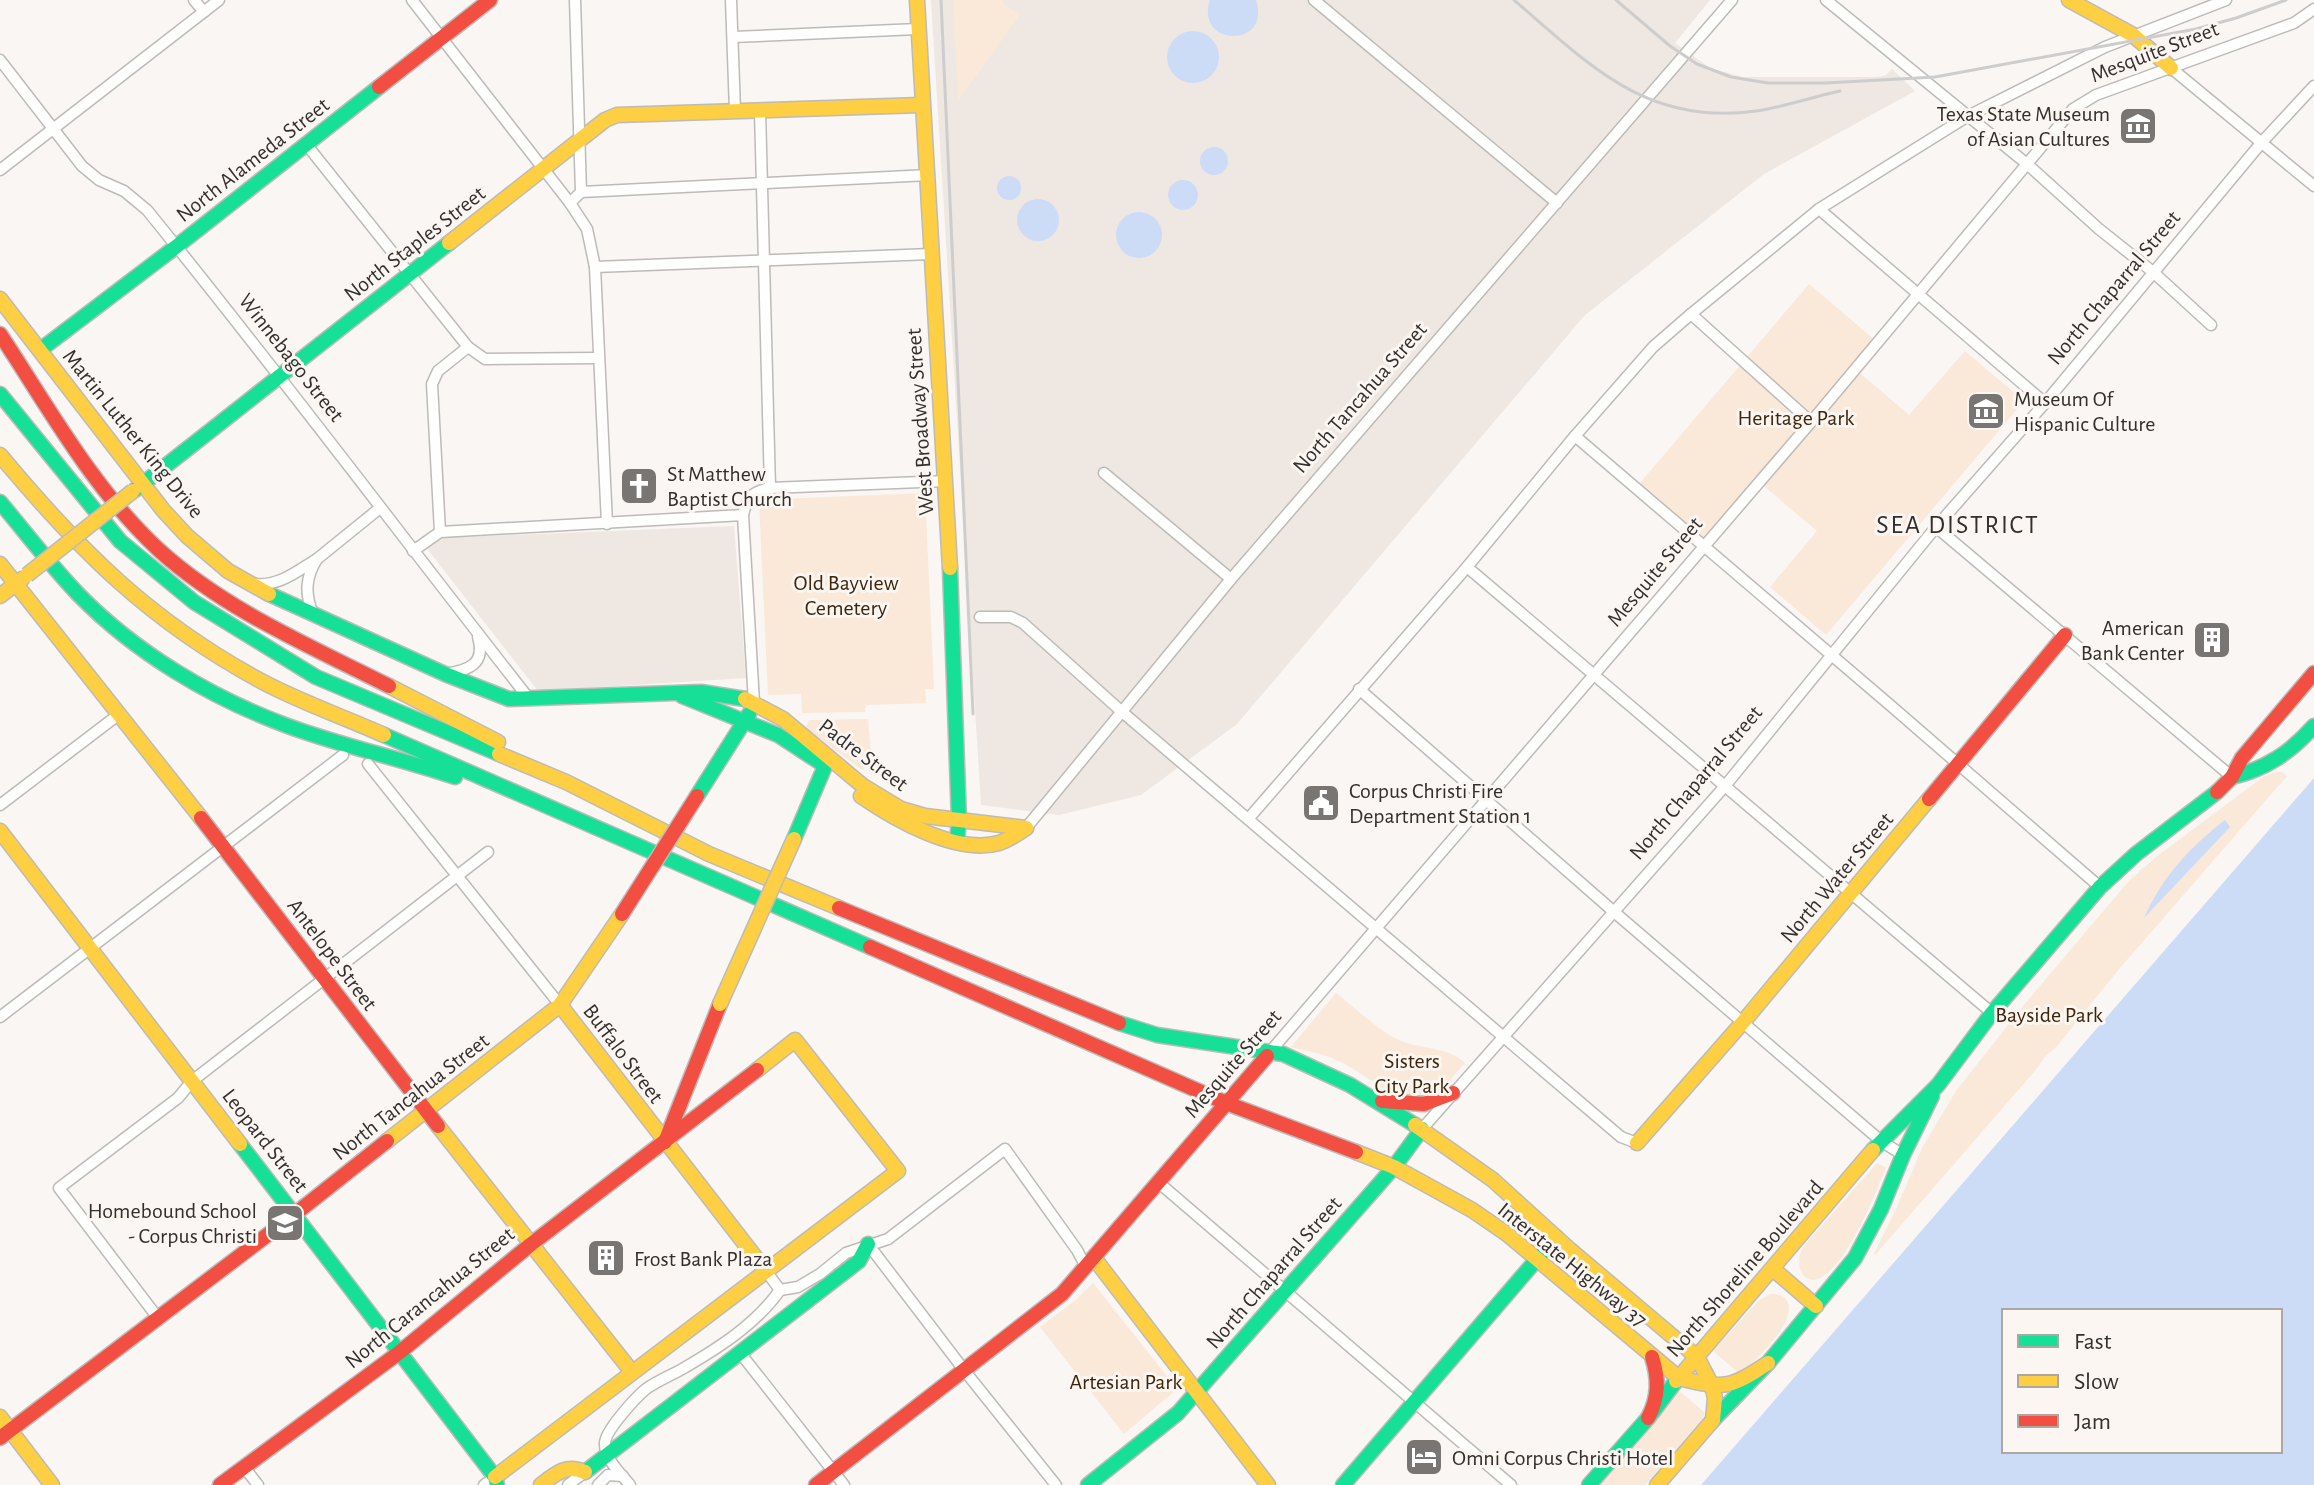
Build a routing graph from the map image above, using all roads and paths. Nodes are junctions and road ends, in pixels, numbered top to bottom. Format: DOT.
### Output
graph roads {
  1 [pos="194,0"];
  2 [pos="219,0"];
  3 [pos="412,0"];
  4 [pos="490,0"];
  5 [pos="575,0"];
  6 [pos="731,0"];
  7 [pos="917,0"];
  8 [pos="1314,0"];
  9 [pos="1732,0"];
  10 [pos="1826,0"];
  11 [pos="2069,0"];
  12 [pos="2226,0"];
  13 [pos="2314,9"];
  14 [pos="204,12"];
  15 [pos="918,29"];
  16 [pos="2133,35"];
  17 [pos="733,37"];
  18 [pos="442,38"];
  19 [pos="0,60"];
  20 [pos="2171,68"];
  21 [pos="2314,86"];
  22 [pos="921,105"];
  23 [pos="735,111"];
  24 [pos="760,111"];
  25 [pos="1968,116"];
  26 [pos="53,129"];
  27 [pos="581,139"];
  28 [pos="2262,142"];
  29 [pos="306,144"];
  30 [pos="2027,164"];
  31 [pos="544,169"];
  32 [pos="0,170"];
  33 [pos="929,175"];
  34 [pos="762,184"];
  35 [pos="2314,186"];
  36 [pos="581,192"];
  37 [pos="570,203"];
  38 [pos="1557,203"];
  39 [pos="1819,209"];
  40 [pos="177,246"];
  41 [pos="931,254"];
  42 [pos="763,260"];
  43 [pos="595,267"];
  44 [pos="410,272"];
  45 [pos="2153,272"];
  46 [pos="1918,295"];
  47 [pos="0,299"];
  48 [pos="1691,314"];
  49 [pos="2211,325"];
  50 [pos="0,334"];
  51 [pos="468,347"];
  52 [pos="40,350"];
  53 [pos="0,352"];
  54 [pos="597,358"];
  55 [pos="280,376"];
  56 [pos="0,394"];
  57 [pos="2045,403"];
  58 [pos="1811,422"];
  59 [pos="1575,436"];
  60 [pos="0,455"];
  61 [pos="1104,473"];
  62 [pos="99,480"];
  63 [pos="946,481"];
  64 [pos="138,488"];
  65 [pos="770,488"];
  66 [pos="0,502"];
  67 [pos="380,508"];
  68 [pos="743,515"];
  69 [pos="607,524"];
  70 [pos="1936,527"];
  71 [pos="440,532"];
  72 [pos="1703,546"];
  73 [pos="413,551"];
  74 [pos="317,559"];
  75 [pos="0,564"];
  76 [pos="1467,567"];
  77 [pos="21,579"];
  78 [pos="1231,579"];
  79 [pos="248,583"];
  80 [pos="0,596"];
  81 [pos="313,614"];
  82 [pos="980,617"];
  83 [pos="476,631"];
  84 [pos="2065,635"];
  85 [pos="1830,654"];
  86 [pos="2314,673"];
  87 [pos="445,674"];
  88 [pos="1595,675"];
  89 [pos="1359,689"];
  90 [pos="674,693"];
  91 [pos="509,699"];
  92 [pos="530,700"];
  93 [pos="754,703"];
  94 [pos="1121,711"];
  95 [pos="118,715"];
  96 [pos="746,721"];
  97 [pos="2314,726"];
  98 [pos="343,755"];
  99 [pos="826,762"];
  100 [pos="368,764"];
  101 [pos="1959,764"];
  102 [pos="2232,777"];
  103 [pos="566,782"];
  104 [pos="1725,786"];
  105 [pos="1486,800"];
  106 [pos="0,805"];
  107 [pos="567,815"];
  108 [pos="1249,818"];
  109 [pos="959,820"];
  110 [pos="1026,828"];
  111 [pos="0,831"];
  112 [pos="957,841"];
  113 [pos="225,848"];
  114 [pos="488,852"];
  115 [pos="458,876"];
  116 [pos="2100,887"];
  117 [pos="1850,893"];
  118 [pos="1613,911"];
  119 [pos="1376,929"];
  120 [pos="91,948"];
  121 [pos="325,979"];
  122 [pos="560,1005"];
  123 [pos="1992,1013"];
  124 [pos="0,1017"];
  125 [pos="1744,1021"];
  126 [pos="1504,1035"];
  127 [pos="1273,1054"];
  128 [pos="192,1081"];
  129 [pos="1938,1085"];
  130 [pos="1453,1093"];
  131 [pos="1376,1101"];
  132 [pos="1226,1103"];
  133 [pos="426,1111"];
  134 [pos="1422,1129"];
  135 [pos="1881,1141"];
  136 [pos="665,1143"];
  137 [pos="1637,1143"];
  138 [pos="1903,1155"];
  139 [pos="1394,1167"];
  140 [pos="1158,1182"];
  141 [pos="295,1214"];
  142 [pos="1556,1237"];
  143 [pos="868,1244"];
  144 [pos="530,1245"];
  145 [pos="1536,1260"];
  146 [pos="1090,1262"];
  147 [pos="1773,1269"];
  148 [pos="766,1271"];
  149 [pos="780,1290"];
  150 [pos="1285,1290"];
  151 [pos="1816,1306"];
  152 [pos="158,1318"];
  153 [pos="400,1352"];
  154 [pos="741,1354"];
  155 [pos="1652,1357"];
  156 [pos="1697,1357"];
  157 [pos="1768,1363"];
  158 [pos="964,1370"];
  159 [pos="632,1372"];
  160 [pos="1677,1380"];
  161 [pos="1712,1386"];
  162 [pos="645,1390"];
  163 [pos="1196,1393"];
  164 [pos="1413,1401"];
  165 [pos="0,1417"];
  166 [pos="1648,1418"];
  167 [pos="1713,1420"];
  168 [pos="5,1434"];
  169 [pos="607,1455"];
  170 [pos="244,1467"];
  171 [pos="834,1471"];
  172 [pos="587,1479"];
  173 [pos="626,1480"];
  174 [pos="492,1482"];
  175 [pos="52,1485"];
  176 [pos="220,1485"];
  177 [pos="258,1485"];
  178 [pos="509,1485"];
  179 [pos="541,1485"];
  180 [pos="568,1485"];
  181 [pos="598,1485"];
  182 [pos="816,1485"];
  183 [pos="844,1485"];
  184 [pos="1056,1485"];
  185 [pos="1088,1485"];
  186 [pos="1268,1485"];
  187 [pos="1343,1485"];
  188 [pos="1511,1485"];
  189 [pos="1589,1485"];
  190 [pos="1657,1485"];
  1 -- 14 [label="street"];
  2 -- 14 [label="street"];
  3 -- 18 [label="street"];
  4 -- 18 [label="main road, North Alameda Street"];
  5 -- 27 [label="street"];
  6 -- 17 [label="street"];
  7 -- 15 [label="main road, West Broadway Street"];
  8 -- 38 [label="street"];
  9 -- 38 [label="street, North Tancahua Street"];
  10 -- 25 [label="street"];
  11 -- 16 [label="main road"];
  12 -- 16 [label="street"];
  13 -- 20 [label="street, Mesquite Street"];
  14 -- 26 [label="street"];
  15 -- 17 [label="street"];
  15 -- 22 [label="main road, West Broadway Street"];
  16 -- 20 [label="main road"];
  16 -- 25 [label="street"];
  17 -- 23 [label="street"];
  18 -- 29 [label="main road, North Alameda Street"];
  18 -- 31 [label="street"];
  19 -- 26 [label="street, Winnebago Street"];
  20 -- 28 [label="street"];
  20 -- 30 [label="street, Mesquite Street"];
  21 -- 28 [label="street, North Chaparral Street"];
  22 -- 24 [label="main road, North Staples Street"];
  22 -- 33 [label="main road, West Broadway Street"];
  23 -- 24 [label="main road, North Staples Street"];
  23 -- 27 [label="main road, North Staples Street"];
  24 -- 34 [label="street"];
  25 -- 30 [label="street"];
  25 -- 39 [label="street"];
  26 -- 32 [label="street"];
  26 -- 40 [label="street, Winnebago Street"];
  27 -- 31 [label="main road, North Staples Street"];
  27 -- 36 [label="street"];
  28 -- 35 [label="street"];
  28 -- 45 [label="street, North Chaparral Street"];
  29 -- 40 [label="main road, North Alameda Street"];
  29 -- 44 [label="street"];
  30 -- 45 [label="street"];
  30 -- 46 [label="street, Mesquite Street"];
  31 -- 37 [label="street"];
  31 -- 44 [label="main road, North Staples Street"];
  33 -- 34 [label="street"];
  33 -- 41 [label="main road, West Broadway Street"];
  34 -- 36 [label="street"];
  34 -- 42 [label="street"];
  36 -- 37 [label="street"];
  37 -- 43 [label="street"];
  38 -- 78 [label="street, North Tancahua Street"];
  39 -- 46 [label="street"];
  39 -- 48 [label="street"];
  40 -- 52 [label="main road, North Alameda Street"];
  40 -- 55 [label="street, Winnebago Street"];
  41 -- 42 [label="street"];
  41 -- 63 [label="main road, West Broadway Street"];
  42 -- 43 [label="street"];
  42 -- 65 [label="street"];
  43 -- 54 [label="street"];
  44 -- 51 [label="street"];
  44 -- 55 [label="main road, North Staples Street"];
  45 -- 49 [label="street"];
  45 -- 57 [label="street, North Chaparral Street"];
  46 -- 57 [label="street"];
  46 -- 58 [label="street, Mesquite Street"];
  47 -- 52 [label="main road, Martin Luther King Drive"];
  48 -- 58 [label="street"];
  48 -- 59 [label="street"];
  50 -- 62 [label="main road"];
  51 -- 54 [label="street"];
  51 -- 71 [label="street"];
  52 -- 64 [label="main road, Martin Luther King Drive"];
  53 -- 62 [label="main road"];
  54 -- 69 [label="street"];
  55 -- 64 [label="main road, North Staples Street"];
  55 -- 67 [label="street, Winnebago Street"];
  56 -- 103 [label="main road"];
  57 -- 70 [label="street, North Chaparral Street"];
  58 -- 72 [label="street, Mesquite Street"];
  59 -- 72 [label="street"];
  59 -- 76 [label="street"];
  60 -- 107 [label="main road"];
  61 -- 78 [label="street"];
  62 -- 103 [label="main road"];
  63 -- 65 [label="street"];
  63 -- 109 [label="main road, West Broadway Street"];
  64 -- 77 [label="main road, North Staples Street, bridge"];
  64 -- 79 [label="main road, Martin Luther King Drive"];
  65 -- 68 [label="street"];
  66 -- 107 [label="main road"];
  67 -- 73 [label="street, Winnebago Street"];
  67 -- 74 [label="street"];
  68 -- 69 [label="street"];
  68 -- 93 [label="street"];
  69 -- 71 [label="street"];
  70 -- 84 [label="street"];
  70 -- 85 [label="street, North Chaparral Street"];
  71 -- 73 [label="street"];
  72 -- 85 [label="street"];
  72 -- 88 [label="street, Mesquite Street"];
  73 -- 83 [label="street, Winnebago Street"];
  74 -- 79 [label="street"];
  74 -- 81 [label="street"];
  75 -- 77 [label="main road, Antelope Street"];
  76 -- 88 [label="street"];
  76 -- 89 [label="street"];
  77 -- 80 [label="main road, North Staples Street"];
  77 -- 95 [label="main road, Antelope Street"];
  78 -- 94 [label="street, North Tancahua Street"];
  79 -- 81 [label="main road, Martin Luther King Drive"];
  81 -- 87 [label="main road, Martin Luther King Drive"];
  82 -- 94 [label="street"];
  83 -- 87 [label="street"];
  83 -- 92 [label="street, Winnebago Street"];
  84 -- 101 [label="main road, North Water Street"];
  84 -- 102 [label="street"];
  85 -- 101 [label="street"];
  85 -- 104 [label="street, North Chaparral Street"];
  86 -- 102 [label="main road, North Shoreline Boulevard"];
  87 -- 91 [label="main road, Martin Luther King Drive"];
  88 -- 104 [label="street"];
  88 -- 105 [label="street, Mesquite Street"];
  89 -- 105 [label="street"];
  89 -- 108 [label="street"];
  90 -- 92 [label="main road, Padre Street"];
  90 -- 93 [label="main road, Padre Street"];
  90 -- 96 [label="main road, Padre Street"];
  91 -- 92 [label="main road, Padre Street"];
  93 -- 96 [label="main road, North Tancahua Street"];
  93 -- 99 [label="main road, Padre Street"];
  94 -- 108 [label="street"];
  94 -- 110 [label="street, North Tancahua Street"];
  95 -- 106 [label="street"];
  95 -- 113 [label="main road, Antelope Street"];
  96 -- 99 [label="main road, Padre Street"];
  96 -- 122 [label="main road, North Tancahua Street, bridge"];
  97 -- 102 [label="main road, North Shoreline Boulevard"];
  98 -- 113 [label="street"];
  99 -- 109 [label="main road, Padre Street"];
  99 -- 112 [label="main road, Padre Street"];
  99 -- 136 [label="main road, bridge"];
  100 -- 115 [label="street, Buffalo Street"];
  101 -- 116 [label="street"];
  101 -- 117 [label="main road, North Water Street"];
  102 -- 116 [label="main road, North Shoreline Boulevard"];
  103 -- 127 [label="main road, Interstate Highway 37"];
  104 -- 117 [label="street"];
  104 -- 118 [label="street, North Chaparral Street"];
  105 -- 118 [label="street"];
  105 -- 119 [label="street, Mesquite Street"];
  107 -- 132 [label="main road, Interstate Highway 37"];
  108 -- 119 [label="street"];
  109 -- 110 [label="main road, Padre Street"];
  109 -- 112 [label="main road, West Broadway Street"];
  110 -- 112 [label="main road, Padre Street"];
  111 -- 120 [label="main road, Leopard Street"];
  113 -- 120 [label="street"];
  113 -- 121 [label="main road, Antelope Street"];
  114 -- 115 [label="street"];
  115 -- 121 [label="street"];
  115 -- 122 [label="street, Buffalo Street"];
  116 -- 123 [label="main road, North Shoreline Boulevard"];
  117 -- 123 [label="street"];
  117 -- 125 [label="main road, North Water Street"];
  118 -- 125 [label="street"];
  118 -- 126 [label="street, North Chaparral Street"];
  119 -- 126 [label="street"];
  119 -- 127 [label="street, Mesquite Street"];
  120 -- 124 [label="street"];
  120 -- 128 [label="main road, Leopard Street"];
  121 -- 128 [label="street"];
  121 -- 133 [label="main road, Antelope Street"];
  122 -- 133 [label="main road, North Tancahua Street"];
  122 -- 136 [label="main road, Buffalo Street"];
  123 -- 129 [label="main road, North Shoreline Boulevard"];
  125 -- 135 [label="street"];
  125 -- 137 [label="main road, North Water Street"];
  126 -- 130 [label="street, North Chaparral Street"];
  126 -- 137 [label="street"];
  127 -- 131 [label="main road, Interstate Highway 37"];
  127 -- 132 [label="main road, Mesquite Street"];
  128 -- 141 [label="main road, Leopard Street"];
  128 -- 152 [label="street"];
  129 -- 135 [label="main road, North Shoreline Boulevard"];
  129 -- 138 [label="main road, North Shoreline Boulevard"];
  130 -- 131 [label="main road"];
  130 -- 134 [label="street, North Chaparral Street"];
  131 -- 134 [label="main road, Interstate Highway 37"];
  132 -- 139 [label="main road, Interstate Highway 37"];
  132 -- 140 [label="main road, Mesquite Street"];
  133 -- 141 [label="main road, North Tancahua Street"];
  133 -- 144 [label="main road, Antelope Street"];
  134 -- 139 [label="main road, North Chaparral Street"];
  134 -- 142 [label="main road, Interstate Highway 37"];
  135 -- 138 [label="street"];
  135 -- 147 [label="main road, North Shoreline Boulevard"];
  136 -- 144 [label="main road, North Carancahua Street"];
  136 -- 148 [label="main road, Buffalo Street"];
  136 -- 148 [label="main road, North Carancahua Street"];
  138 -- 151 [label="main road, North Shoreline Boulevard"];
  139 -- 145 [label="main road, Interstate Highway 37"];
  139 -- 150 [label="main road, North Chaparral Street"];
  140 -- 146 [label="main road, Mesquite Street"];
  140 -- 150 [label="street"];
  141 -- 152 [label="main road, North Tancahua Street"];
  141 -- 153 [label="main road, Leopard Street"];
  142 -- 145 [label="main road"];
  142 -- 156 [label="main road, Interstate Highway 37"];
  143 -- 146 [label="street"];
  143 -- 149 [label="street"];
  143 -- 154 [label="main road"];
  143 -- 158 [label="street"];
  144 -- 153 [label="main road, North Carancahua Street"];
  144 -- 159 [label="main road, Antelope Street"];
  145 -- 155 [label="main road, Interstate Highway 37"];
  145 -- 164 [label="main road"];
  146 -- 158 [label="main road, Mesquite Street"];
  146 -- 163 [label="main road"];
  147 -- 151 [label="main road"];
  147 -- 156 [label="main road, North Shoreline Boulevard"];
  148 -- 149 [label="street, Buffalo Street"];
  148 -- 159 [label="main road"];
  149 -- 162 [label="street"];
  150 -- 163 [label="main road, North Chaparral Street"];
  150 -- 164 [label="street"];
  151 -- 157 [label="main road, North Shoreline Boulevard"];
  152 -- 168 [label="main road, North Tancahua Street"];
  153 -- 170 [label="main road, North Carancahua Street"];
  153 -- 174 [label="main road, Leopard Street"];
  154 -- 169 [label="main road"];
  154 -- 171 [label="street"];
  155 -- 160 [label="main road, Interstate Highway 37"];
  155 -- 166 [label="main road"];
  156 -- 160 [label="main road, North Shoreline Boulevard"];
  156 -- 161 [label="main road, Interstate Highway 37"];
  157 -- 161 [label="main road, Interstate Highway 37"];
  157 -- 167 [label="main road, North Shoreline Boulevard"];
  158 -- 171 [label="main road, Mesquite Street"];
  158 -- 184 [label="street"];
  159 -- 162 [label="street"];
  159 -- 174 [label="main road"];
  160 -- 161 [label="main road, Interstate Highway 37"];
  160 -- 166 [label="main road, North Shoreline Boulevard"];
  161 -- 167 [label="main road, Interstate Highway 37"];
  162 -- 169 [label="street"];
  163 -- 185 [label="main road, North Chaparral Street"];
  163 -- 186 [label="main road"];
  164 -- 187 [label="main road"];
  164 -- 188 [label="street"];
  165 -- 168 [label="main road"];
  166 -- 189 [label="main road, North Shoreline Boulevard"];
  167 -- 190 [label="main road, North Shoreline Boulevard"];
  168 -- 175 [label="main road"];
  169 -- 172 [label="main road"];
  169 -- 173 [label="street"];
  170 -- 176 [label="main road, North Carancahua Street"];
  170 -- 177 [label="street"];
  171 -- 182 [label="main road, Mesquite Street"];
  171 -- 183 [label="street"];
  172 -- 179 [label="main road"];
  172 -- 180 [label="street"];
  173 -- 181 [label="street"];
  174 -- 178 [label="main road"];
}
